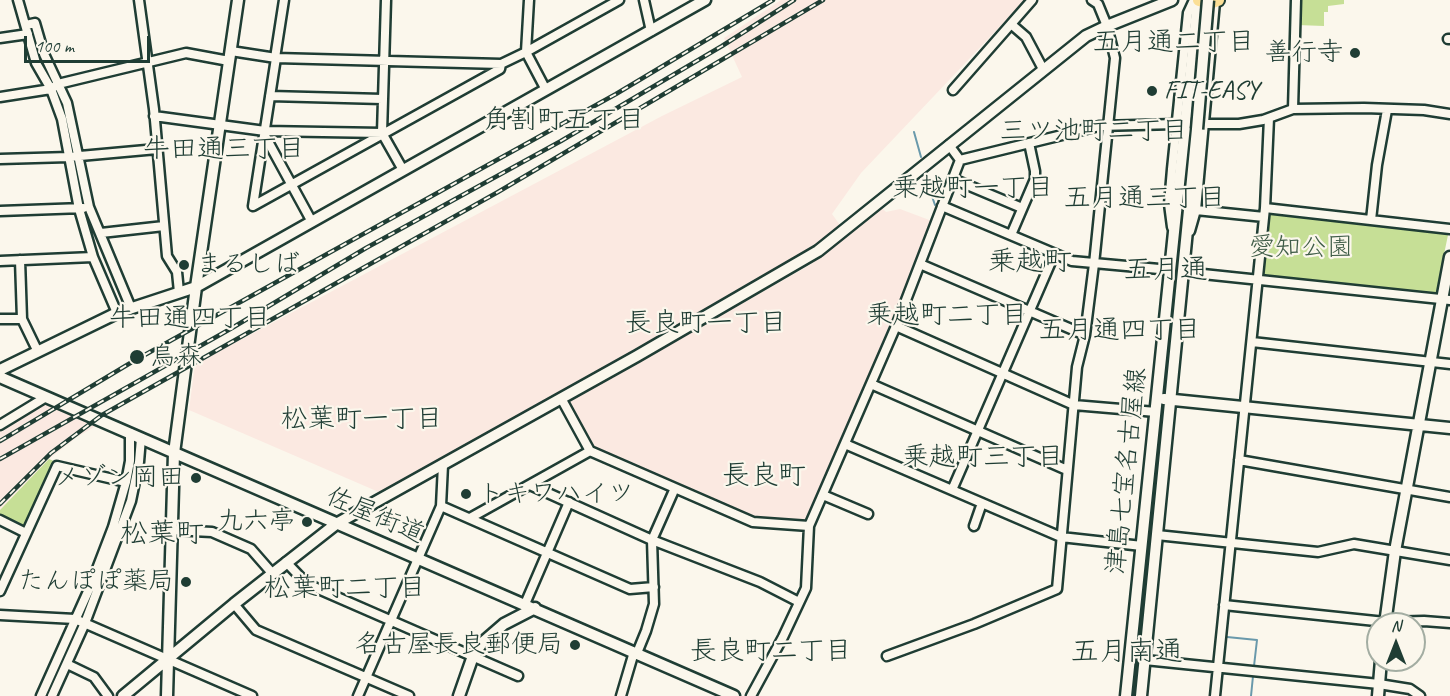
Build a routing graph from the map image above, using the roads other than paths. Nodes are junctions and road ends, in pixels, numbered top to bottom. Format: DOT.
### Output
graph roads {
  1 [pos="18,0"];
  2 [pos="139,0"];
  3 [pos="238,0"];
  4 [pos="284,0"];
  5 [pos="386,0"];
  6 [pos="529,0"];
  7 [pos="619,0"];
  8 [pos="644,0"];
  9 [pos="705,0"];
  10 [pos="1032,0"];
  11 [pos="1092,0"];
  12 [pos="1172,0"];
  13 [pos="1197,0"];
  14 [pos="1296,0"];
  15 [pos="1214,1"];
  16 [pos="690,4"];
  17 [pos="1011,24"];
  18 [pos="1107,26"];
  19 [pos="27,30"];
  20 [pos="651,31"];
  21 [pos="0,38"];
  22 [pos="526,52"];
  23 [pos="230,56"];
  24 [pos="276,58"];
  25 [pos="384,60"];
  26 [pos="147,62"];
  27 [pos="501,64"];
  28 [pos="1043,69"];
  29 [pos="54,87"];
  30 [pos="546,90"];
  31 [pos="953,90"];
  32 [pos="270,96"];
  33 [pos="0,97"];
  34 [pos="382,99"];
  35 [pos="1293,110"];
  36 [pos="1388,110"];
  37 [pos="1450,114"];
  38 [pos="154,116"];
  39 [pos="1269,118"];
  40 [pos="220,125"];
  41 [pos="1106,126"];
  42 [pos="1181,126"];
  43 [pos="1200,126"];
  44 [pos="382,133"];
  45 [pos="265,134"];
  46 [pos="1029,143"];
  47 [pos="949,145"];
  48 [pos="157,149"];
  49 [pos="79,157"];
  50 [pos="69,158"];
  51 [pos="0,159"];
  52 [pos="960,160"];
  53 [pos="403,170"];
  54 [pos="953,179"];
  55 [pos="292,185"];
  56 [pos="89,207"];
  57 [pos="942,207"];
  58 [pos="1022,208"];
  59 [pos="79,209"];
  60 [pos="0,210"];
  61 [pos="1196,210"];
  62 [pos="1264,213"];
  63 [pos="1371,220"];
  64 [pos="312,222"];
  65 [pos="164,226"];
  66 [pos="1450,229"];
  67 [pos="101,233"];
  68 [pos="1011,235"];
  69 [pos="1187,242"];
  70 [pos="1054,255"];
  71 [pos="93,256"];
  72 [pos="1450,257"];
  73 [pos="20,260"];
  74 [pos="0,261"];
  75 [pos="920,264"];
  76 [pos="1094,264"];
  77 [pos="1170,270"];
  78 [pos="1184,272"];
  79 [pos="1258,280"];
  80 [pos="196,287"];
  81 [pos="179,292"];
  82 [pos="1446,299"];
  83 [pos="131,308"];
  84 [pos="1030,311"];
  85 [pos="117,313"];
  86 [pos="0,319"];
  87 [pos="22,319"];
  88 [pos="896,326"];
  89 [pos="1085,335"];
  90 [pos="1252,342"];
  91 [pos="38,352"];
  92 [pos="1431,361"];
  93 [pos="1450,364"];
  94 [pos="0,370"];
  95 [pos="1003,374"];
  96 [pos="0,377"];
  97 [pos="871,384"];
  98 [pos="46,397"];
  99 [pos="561,398"];
  100 [pos="1157,398"];
  101 [pos="1171,399"];
  102 [pos="1074,405"];
  103 [pos="1245,407"];
  104 [pos="1156,412"];
  105 [pos="0,425"];
  106 [pos="1418,425"];
  107 [pos="1450,428"];
  108 [pos="977,432"];
  109 [pos="130,433"];
  110 [pos="141,438"];
  111 [pos="845,444"];
  112 [pos="590,451"];
  113 [pos="174,453"];
  114 [pos="1239,460"];
  115 [pos="443,465"];
  116 [pos="1067,470"];
  117 [pos="126,482"];
  118 [pos="530,485"];
  119 [pos="675,488"];
  120 [pos="1406,489"];
  121 [pos="952,490"];
  122 [pos="824,495"];
  123 [pos="1450,497"];
  124 [pos="569,502"];
  125 [pos="982,503"];
  126 [pos="441,506"];
  127 [pos="868,514"];
  128 [pos="470,518"];
  129 [pos="0,520"];
  130 [pos="336,524"];
  131 [pos="809,526"];
  132 [pos="974,526"];
  133 [pos="172,530"];
  134 [pos="26,533"];
  135 [pos="1157,535"];
  136 [pos="1061,537"];
  137 [pos="652,540"];
  138 [pos="1231,542"];
  139 [pos="1142,546"];
  140 [pos="1395,551"];
  141 [pos="548,554"];
  142 [pos="418,558"];
  143 [pos="1450,560"];
  144 [pos="286,562"];
  145 [pos="272,573"];
  146 [pos="654,587"];
  147 [pos="0,591"];
  148 [pos="799,602"];
  149 [pos="234,604"];
  150 [pos="1224,605"];
  151 [pos="530,606"];
  152 [pos="1387,612"];
  153 [pos="0,615"];
  154 [pos="75,619"];
  155 [pos="390,620"];
  156 [pos="1366,621"];
  157 [pos="1426,621"];
  158 [pos="85,623"];
  159 [pos="1450,623"];
  160 [pos="636,652"];
  161 [pos="473,657"];
  162 [pos="887,657"];
  163 [pos="168,659"];
  164 [pos="1144,660"];
  165 [pos="67,664"];
  166 [pos="1218,668"];
  167 [pos="1380,672"];
  168 [pos="518,676"];
  169 [pos="366,677"];
  170 [pos="1379,684"];
  171 [pos="41,696"];
  172 [pos="52,696"];
  173 [pos="108,696"];
  174 [pos="123,696"];
  175 [pos="166,696"];
  176 [pos="252,696"];
  177 [pos="357,696"];
  178 [pos="408,696"];
  179 [pos="459,696"];
  180 [pos="621,696"];
  181 [pos="734,696"];
  182 [pos="751,696"];
  183 [pos="1126,696"];
  184 [pos="1141,696"];
  185 [pos="1215,696"];
  186 [pos="1378,696"];
  187 [pos="1420,696"];
  1 -- 19 [label="street"];
  2 -- 26 [label="street"];
  3 -- 23 [label="street"];
  4 -- 24 [label="street"];
  5 -- 25 [label="street"];
  6 -- 22 [label="street"];
  7 -- 22 [label="street"];
  8 -- 20 [label="street"];
  9 -- 16 [label="street"];
  10 -- 17 [label="street"];
  11 -- 18 [label="street"];
  12 -- 18 [label="street"];
  13 -- 15 [label="main road"];
  13 -- 42 [label="street, 津島七宝名古屋線"];
  14 -- 35 [label="street"];
  15 -- 43 [label="street, 津島七宝名古屋線, bridge"];
  16 -- 20 [label="street"];
  17 -- 28 [label="street"];
  17 -- 31 [label="street"];
  18 -- 28 [label="street"];
  18 -- 41 [label="street"];
  19 -- 21 [label="street"];
  19 -- 29 [label="street"];
  20 -- 30 [label="street"];
  22 -- 27 [label="street"];
  22 -- 30 [label="street"];
  23 -- 24 [label="street"];
  23 -- 26 [label="street"];
  23 -- 40 [label="street"];
  24 -- 25 [label="street"];
  24 -- 32 [label="street"];
  25 -- 27 [label="street"];
  25 -- 34 [label="street"];
  26 -- 29 [label="street"];
  26 -- 38 [label="street"];
  27 -- 44 [label="street"];
  28 -- 47 [label="street"];
  29 -- 33 [label="street"];
  29 -- 49 [label="street"];
  29 -- 50 [label="street"];
  30 -- 53 [label="street"];
  32 -- 34 [label="street"];
  32 -- 45 [label="street"];
  34 -- 44 [label="street"];
  35 -- 36 [label="street"];
  35 -- 39 [label="street"];
  36 -- 37 [label="street"];
  36 -- 63 [label="street"];
  38 -- 40 [label="street"];
  38 -- 48 [label="street"];
  39 -- 43 [label="street"];
  39 -- 62 [label="street"];
  40 -- 45 [label="street"];
  40 -- 80 [label="street"];
  41 -- 42 [label="street"];
  41 -- 46 [label="street"];
  41 -- 76 [label="street"];
  42 -- 77 [label="street, 津島七宝名古屋線"];
  43 -- 61 [label="street"];
  43 -- 69 [label="street, 津島七宝名古屋線"];
  44 -- 45 [label="street"];
  44 -- 53 [label="street"];
  44 -- 55 [label="street"];
  45 -- 55 [label="street"];
  45 -- 55 [label="street"];
  46 -- 52 [label="street"];
  46 -- 58 [label="street"];
  47 -- 52 [label="street"];
  47 -- 99 [label="street"];
  48 -- 49 [label="street"];
  48 -- 65 [label="street"];
  49 -- 50 [label="street"];
  49 -- 56 [label="street"];
  50 -- 51 [label="street"];
  50 -- 59 [label="street"];
  52 -- 54 [label="street"];
  53 -- 64 [label="street"];
  54 -- 57 [label="street"];
  54 -- 58 [label="street"];
  55 -- 64 [label="street"];
  56 -- 59 [label="street"];
  56 -- 67 [label="street"];
  57 -- 68 [label="street"];
  57 -- 75 [label="street"];
  58 -- 68 [label="street"];
  59 -- 60 [label="street"];
  59 -- 71 [label="street"];
  61 -- 62 [label="street"];
  61 -- 69 [label="street"];
  62 -- 63 [label="street"];
  62 -- 79 [label="street"];
  63 -- 66 [label="street"];
  64 -- 80 [label="street"];
  65 -- 67 [label="street"];
  65 -- 81 [label="street"];
  67 -- 83 [label="street"];
  68 -- 70 [label="street"];
  69 -- 78 [label="street, 津島七宝名古屋線"];
  70 -- 76 [label="street"];
  70 -- 84 [label="street"];
  71 -- 73 [label="street"];
  71 -- 85 [label="street"];
  72 -- 82 [label="street"];
  73 -- 74 [label="street"];
  73 -- 87 [label="street"];
  75 -- 84 [label="street"];
  75 -- 88 [label="street"];
  76 -- 77 [label="street"];
  76 -- 89 [label="street"];
  77 -- 100 [label="street, 津島七宝名古屋線"];
  78 -- 79 [label="street"];
  78 -- 101 [label="street, 津島七宝名古屋線"];
  79 -- 82 [label="street"];
  79 -- 90 [label="street"];
  80 -- 81 [label="street"];
  80 -- 113 [label="street"];
  81 -- 83 [label="street"];
  82 -- 92 [label="street"];
  83 -- 85 [label="street"];
  84 -- 89 [label="street"];
  84 -- 95 [label="street"];
  85 -- 91 [label="street"];
  86 -- 87 [label="street"];
  87 -- 91 [label="street"];
  88 -- 95 [label="street"];
  88 -- 97 [label="street"];
  89 -- 102 [label="street"];
  90 -- 92 [label="street"];
  90 -- 103 [label="street"];
  91 -- 94 [label="street"];
  92 -- 93 [label="street"];
  92 -- 106 [label="street"];
  95 -- 102 [label="street"];
  95 -- 108 [label="street"];
  96 -- 98 [label="street, 佐屋街道"];
  97 -- 108 [label="street"];
  97 -- 111 [label="street"];
  98 -- 105 [label="street"];
  98 -- 109 [label="street, 佐屋街道"];
  99 -- 112 [label="street"];
  99 -- 115 [label="street"];
  100 -- 101 [label="street"];
  100 -- 104 [label="street, 津島七宝名古屋線"];
  101 -- 103 [label="street"];
  101 -- 135 [label="street, 津島七宝名古屋線"];
  102 -- 104 [label="street"];
  102 -- 116 [label="street"];
  103 -- 106 [label="street"];
  103 -- 114 [label="street"];
  104 -- 139 [label="street, 津島七宝名古屋線"];
  106 -- 107 [label="street"];
  106 -- 120 [label="street"];
  108 -- 116 [label="street"];
  108 -- 121 [label="street"];
  109 -- 110 [label="street, 佐屋街道"];
  109 -- 117 [label="street"];
  110 -- 113 [label="street, 佐屋街道"];
  110 -- 158 [label="street"];
  111 -- 121 [label="street"];
  111 -- 122 [label="street"];
  112 -- 118 [label="street"];
  112 -- 119 [label="street"];
  113 -- 130 [label="street, 佐屋街道"];
  113 -- 133 [label="street"];
  114 -- 120 [label="street"];
  114 -- 138 [label="street"];
  115 -- 126 [label="street"];
  115 -- 130 [label="street"];
  116 -- 136 [label="street"];
  117 -- 134 [label="street"];
  117 -- 154 [label="street"];
  118 -- 124 [label="street"];
  118 -- 128 [label="street"];
  119 -- 131 [label="street"];
  119 -- 137 [label="street"];
  120 -- 123 [label="street"];
  120 -- 140 [label="street"];
  121 -- 125 [label="street"];
  122 -- 127 [label="street"];
  122 -- 131 [label="street"];
  124 -- 137 [label="street"];
  124 -- 141 [label="street"];
  125 -- 132 [label="street"];
  125 -- 136 [label="street"];
  126 -- 128 [label="street"];
  126 -- 142 [label="street"];
  128 -- 141 [label="street"];
  129 -- 134 [label="street"];
  130 -- 142 [label="street, 佐屋街道"];
  130 -- 144 [label="street"];
  131 -- 148 [label="street"];
  133 -- 145 [label="street"];
  133 -- 163 [label="street"];
  134 -- 147 [label="street"];
  135 -- 138 [label="street"];
  135 -- 164 [label="street, 津島七宝名古屋線"];
  136 -- 139 [label="street"];
  136 -- 162 [label="street"];
  137 -- 146 [label="street"];
  137 -- 148 [label="street"];
  138 -- 140 [label="street"];
  138 -- 150 [label="street"];
  139 -- 183 [label="street, 津島七宝名古屋線"];
  140 -- 143 [label="street"];
  140 -- 152 [label="street"];
  141 -- 146 [label="street"];
  141 -- 151 [label="street"];
  142 -- 151 [label="street, 佐屋街道"];
  142 -- 155 [label="street"];
  144 -- 145 [label="street"];
  144 -- 155 [label="street"];
  145 -- 149 [label="street"];
  146 -- 160 [label="street"];
  148 -- 182 [label="street"];
  149 -- 163 [label="street"];
  149 -- 169 [label="street"];
  150 -- 156 [label="street"];
  150 -- 166 [label="street"];
  151 -- 160 [label="street, 佐屋街道"];
  151 -- 161 [label="street"];
  153 -- 154 [label="street"];
  154 -- 158 [label="street"];
  154 -- 171 [label="street"];
  155 -- 161 [label="street"];
  155 -- 169 [label="street"];
  157 -- 159 [label="street"];
  158 -- 163 [label="street"];
  158 -- 165 [label="street"];
  160 -- 180 [label="street"];
  160 -- 181 [label="street, 佐屋街道"];
  161 -- 168 [label="street"];
  161 -- 179 [label="street"];
  163 -- 174 [label="street"];
  163 -- 175 [label="street"];
  163 -- 176 [label="street"];
  164 -- 166 [label="street"];
  164 -- 184 [label="street, 津島七宝名古屋線"];
  165 -- 172 [label="street"];
  165 -- 173 [label="street"];
  166 -- 170 [label="street"];
  166 -- 185 [label="street"];
  167 -- 170 [label="street"];
  169 -- 177 [label="street"];
  169 -- 178 [label="street"];
  170 -- 186 [label="street"];
  170 -- 187 [label="street"];
}
